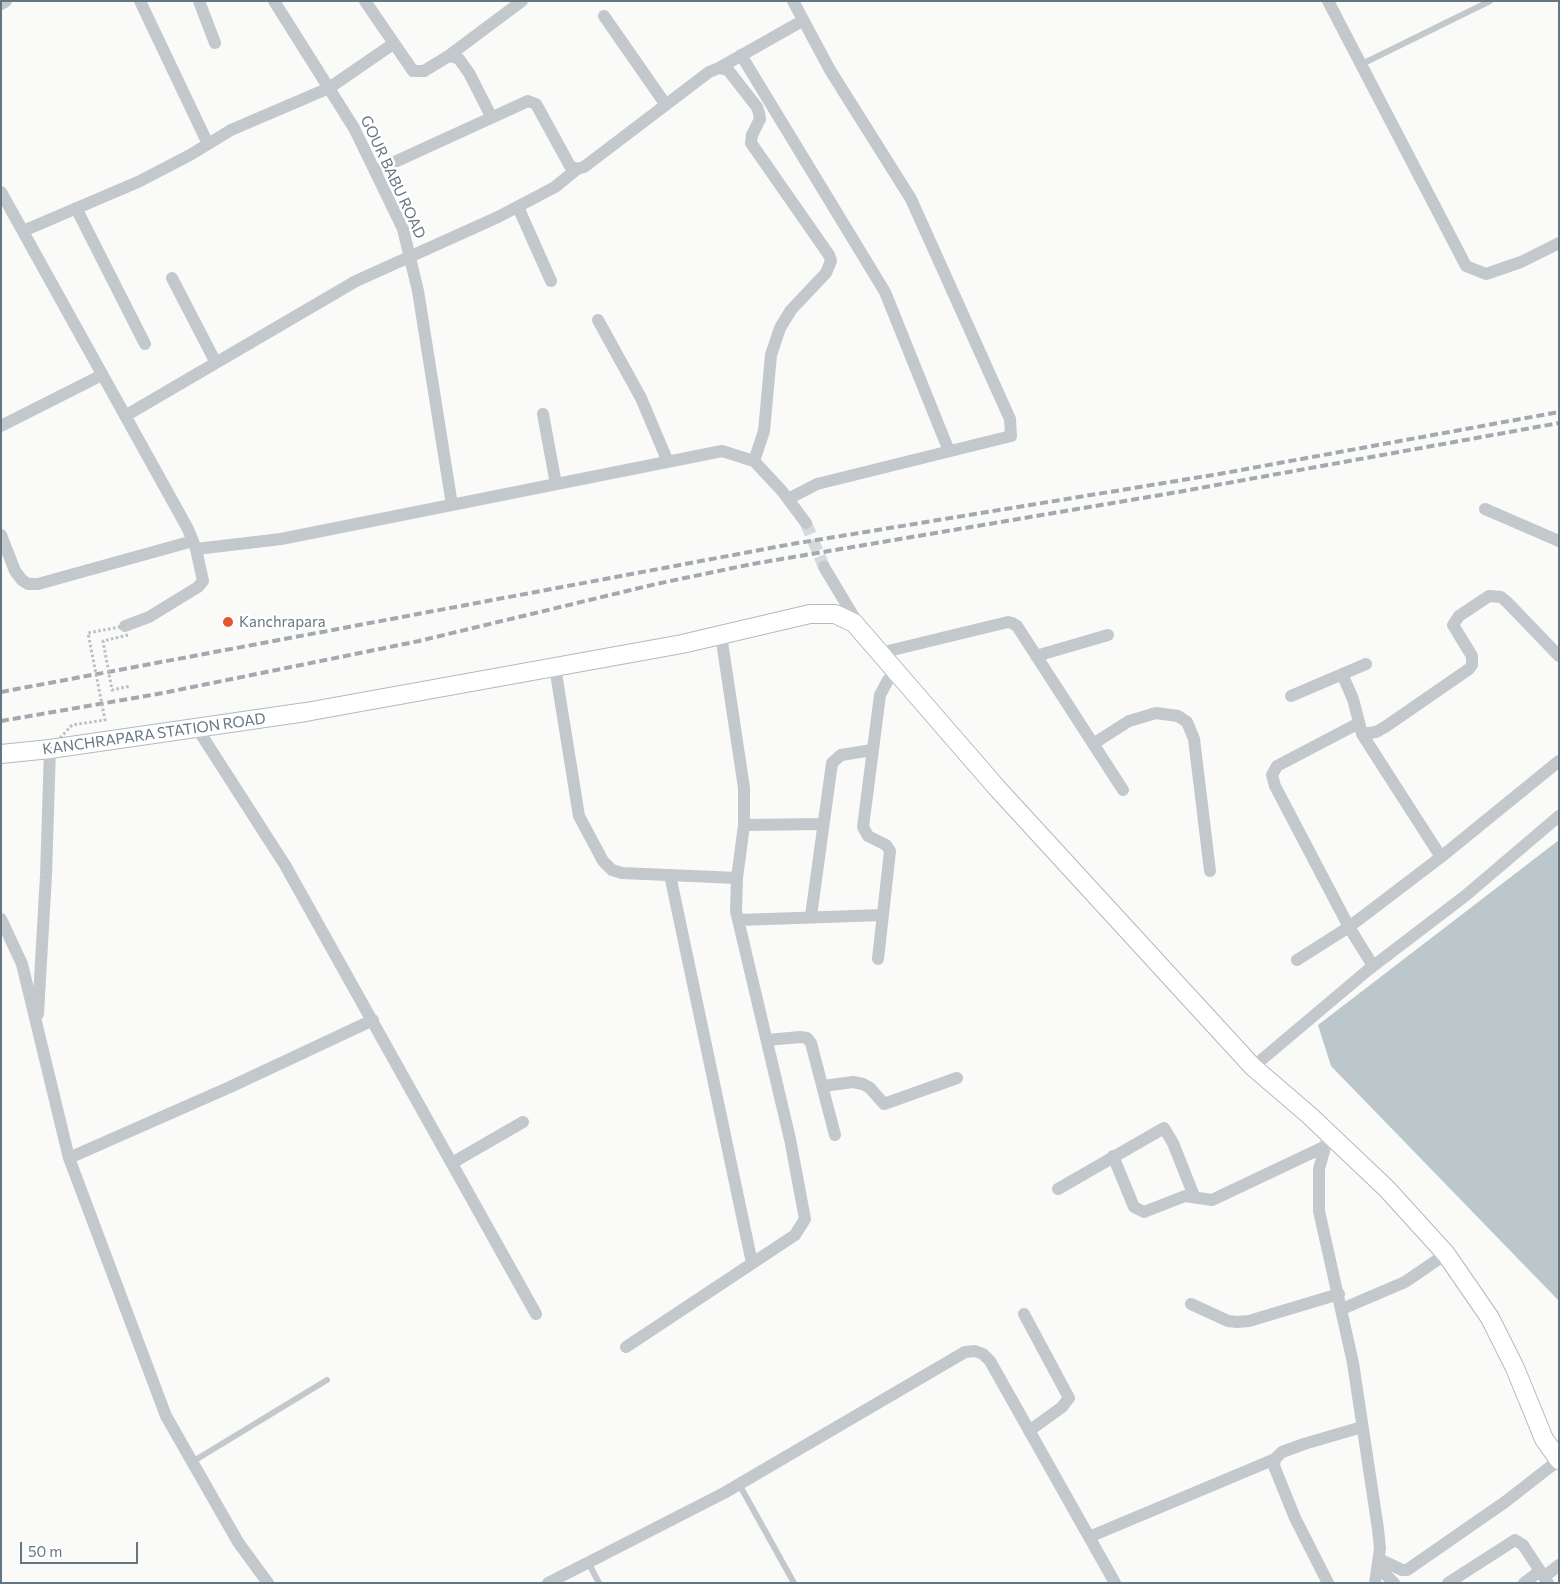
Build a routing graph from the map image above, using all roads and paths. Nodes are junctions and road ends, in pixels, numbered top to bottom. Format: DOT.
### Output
graph roads {
  1 [pos="6,1"];
  2 [pos="140,1"];
  3 [pos="199,1"];
  4 [pos="274,1"];
  5 [pos="364,1"];
  6 [pos="522,1"];
  7 [pos="792,1"];
  8 [pos="1328,1"];
  9 [pos="1490,1"];
  10 [pos="1,4"];
  11 [pos="604,16"];
  12 [pos="802,21"];
  13 [pos="215,43"];
  14 [pos="393,44"];
  15 [pos="741,55"];
  16 [pos="447,57"];
  17 [pos="1362,64"];
  18 [pos="719,68"];
  19 [pos="329,88"];
  20 [pos="666,105"];
  21 [pos="491,116"];
  22 [pos="208,144"];
  23 [pos="578,169"];
  24 [pos="375,171"];
  25 [pos="1,192"];
  26 [pos="518,207"];
  27 [pos="76,208"];
  28 [pos="6,211"];
  29 [pos="22,231"];
  30 [pos="1559,243"];
  31 [pos="411,255"];
  32 [pos="172,278"];
  33 [pos="551,281"];
  34 [pos="598,320"];
  35 [pos="145,344"];
  36 [pos="216,363"];
  37 [pos="102,375"];
  38 [pos="543,414"];
  39 [pos="125,416"];
  40 [pos="1,426"];
  41 [pos="949,451"];
  42 [pos="754,461"];
  43 [pos="668,462"];
  44 [pos="556,484"];
  45 [pos="788,499"];
  46 [pos="452,505"];
  47 [pos="1485,509"];
  48 [pos="806,523"];
  49 [pos="1,535"];
  50 [pos="1559,542"];
  51 [pos="194,545"];
  52 [pos="824,567"];
  53 [pos="126,630"];
  54 [pos="721,635"];
  55 [pos="1108,635"];
  56 [pos="866,638"];
  57 [pos="880,653"];
  58 [pos="1036,656"];
  59 [pos="1559,656"];
  60 [pos="1366,664"];
  61 [pos="555,667"];
  62 [pos="896,672"];
  63 [pos="1342,674"];
  64 [pos="131,686"];
  65 [pos="1291,696"];
  66 [pos="196,728"];
  67 [pos="1360,728"];
  68 [pos="1093,744"];
  69 [pos="50,749"];
  70 [pos="872,750"];
  71 [pos="1,754"];
  72 [pos="1559,761"];
  73 [pos="1123,790"];
  74 [pos="1559,816"];
  75 [pos="822,824"];
  76 [pos="744,825"];
  77 [pos="1441,857"];
  78 [pos="1210,871"];
  79 [pos="670,875"];
  80 [pos="737,878"];
  81 [pos="883,915"];
  82 [pos="811,916"];
  83 [pos="1,919"];
  84 [pos="739,920"];
  85 [pos="1349,927"];
  86 [pos="878,959"];
  87 [pos="1297,960"];
  88 [pos="1373,966"];
  89 [pos="373,1020"];
  90 [pos="37,1026"];
  91 [pos="767,1040"];
  92 [pos="1253,1067"];
  93 [pos="957,1078"];
  94 [pos="823,1086"];
  95 [pos="523,1122"];
  96 [pos="835,1135"];
  97 [pos="1326,1140"];
  98 [pos="1113,1156"];
  99 [pos="69,1158"];
  100 [pos="452,1164"];
  101 [pos="1058,1189"];
  102 [pos="1194,1196"];
  103 [pos="1446,1254"];
  104 [pos="752,1264"];
  105 [pos="1339,1294"];
  106 [pos="1191,1304"];
  107 [pos="1342,1309"];
  108 [pos="536,1314"];
  109 [pos="1024,1314"];
  110 [pos="626,1347"];
  111 [pos="327,1380"];
  112 [pos="1362,1427"];
  113 [pos="1029,1431"];
  114 [pos="1275,1459"];
  115 [pos="1559,1460"];
  116 [pos="192,1462"];
  117 [pos="739,1484"];
  118 [pos="1089,1538"];
  119 [pos="588,1562"];
  120 [pos="1378,1563"];
  121 [pos="1559,1565"];
  122 [pos="1544,1577"];
  123 [pos="268,1583"];
  124 [pos="548,1583"];
  125 [pos="598,1583"];
  126 [pos="794,1583"];
  127 [pos="1114,1583"];
  128 [pos="1328,1583"];
  129 [pos="1375,1583"];
  130 [pos="1394,1583"];
  131 [pos="1448,1583"];
  132 [pos="1524,1583"];
  1 -- 10 [label="street"];
  2 -- 22 [label="street"];
  3 -- 13 [label="street"];
  4 -- 19 [label="street, GOUR BABU ROAD"];
  5 -- 14 [label="street"];
  6 -- 16 [label="street"];
  7 -- 12 [label="street"];
  8 -- 17 [label="street"];
  9 -- 17 [label="lane"];
  11 -- 20 [label="street"];
  12 -- 15 [label="street"];
  12 -- 41 [label="street"];
  14 -- 16 [label="street"];
  14 -- 19 [label="street"];
  15 -- 18 [label="street"];
  15 -- 41 [label="street"];
  16 -- 21 [label="street"];
  17 -- 30 [label="street"];
  18 -- 20 [label="street"];
  18 -- 42 [label="street"];
  19 -- 22 [label="street"];
  19 -- 24 [label="street, GOUR BABU ROAD"];
  20 -- 23 [label="street"];
  21 -- 23 [label="street"];
  21 -- 24 [label="street"];
  22 -- 27 [label="street"];
  23 -- 26 [label="street"];
  24 -- 31 [label="street, GOUR BABU ROAD"];
  25 -- 28 [label="street"];
  26 -- 31 [label="street"];
  26 -- 33 [label="street"];
  27 -- 29 [label="street"];
  27 -- 35 [label="street"];
  28 -- 29 [label="street"];
  29 -- 37 [label="street"];
  31 -- 36 [label="street"];
  31 -- 46 [label="street, GOUR BABU ROAD"];
  32 -- 36 [label="street"];
  34 -- 43 [label="street"];
  36 -- 39 [label="street"];
  37 -- 39 [label="street"];
  37 -- 40 [label="street"];
  38 -- 44 [label="street"];
  39 -- 51 [label="street"];
  41 -- 45 [label="street"];
  42 -- 43 [label="street"];
  42 -- 45 [label="street"];
  43 -- 44 [label="street"];
  44 -- 46 [label="street"];
  45 -- 48 [label="street"];
  46 -- 51 [label="street"];
  47 -- 50 [label="street"];
  49 -- 51 [label="street"];
  51 -- 53 [label="street"];
  52 -- 56 [label="street"];
  53 -- 64 [label="path, bridge"];
  53 -- 69 [label="path, bridge"];
  54 -- 56 [label="street, KANCHRAPARA STATION ROAD"];
  54 -- 61 [label="street, KANCHRAPARA STATION ROAD"];
  54 -- 76 [label="street"];
  55 -- 58 [label="street"];
  56 -- 57 [label="street, KANCHRAPARA STATION ROAD"];
  57 -- 58 [label="street"];
  57 -- 62 [label="street, KANCHRAPARA STATION ROAD"];
  58 -- 68 [label="street"];
  59 -- 67 [label="street"];
  60 -- 63 [label="street"];
  61 -- 66 [label="street, KANCHRAPARA STATION ROAD"];
  61 -- 79 [label="street"];
  62 -- 70 [label="street"];
  62 -- 92 [label="street, KANCHRAPARA STATION ROAD"];
  63 -- 65 [label="street"];
  63 -- 67 [label="street"];
  66 -- 69 [label="street, KANCHRAPARA STATION ROAD"];
  66 -- 89 [label="street"];
  67 -- 77 [label="street"];
  67 -- 85 [label="street"];
  68 -- 73 [label="street"];
  68 -- 78 [label="street"];
  69 -- 71 [label="street, KANCHRAPARA STATION ROAD"];
  69 -- 90 [label="street"];
  70 -- 75 [label="street"];
  70 -- 81 [label="street"];
  72 -- 77 [label="street"];
  74 -- 88 [label="street"];
  75 -- 76 [label="street"];
  75 -- 82 [label="street"];
  76 -- 80 [label="street"];
  77 -- 85 [label="street"];
  79 -- 80 [label="street"];
  79 -- 104 [label="street"];
  80 -- 84 [label="street"];
  81 -- 82 [label="street"];
  81 -- 86 [label="street"];
  82 -- 84 [label="street"];
  83 -- 90 [label="street"];
  84 -- 91 [label="street"];
  85 -- 87 [label="street"];
  85 -- 88 [label="street"];
  88 -- 92 [label="street"];
  89 -- 99 [label="street"];
  89 -- 100 [label="street"];
  90 -- 99 [label="street"];
  91 -- 94 [label="street"];
  91 -- 104 [label="street"];
  92 -- 97 [label="street, KANCHRAPARA STATION ROAD"];
  93 -- 94 [label="street"];
  94 -- 96 [label="street"];
  95 -- 100 [label="street"];
  97 -- 102 [label="street"];
  97 -- 103 [label="street, KANCHRAPARA STATION ROAD"];
  97 -- 105 [label="street"];
  98 -- 101 [label="street"];
  98 -- 102 [label="street"];
  98 -- 102 [label="street"];
  99 -- 116 [label="street"];
  100 -- 108 [label="street"];
  103 -- 107 [label="street"];
  103 -- 115 [label="street, KANCHRAPARA STATION ROAD"];
  104 -- 110 [label="street"];
  105 -- 106 [label="street"];
  105 -- 107 [label="street"];
  107 -- 112 [label="street"];
  109 -- 113 [label="street"];
  111 -- 116 [label="lane"];
  112 -- 114 [label="street"];
  112 -- 120 [label="street"];
  113 -- 117 [label="street"];
  113 -- 118 [label="street"];
  114 -- 118 [label="street"];
  114 -- 128 [label="street"];
  115 -- 120 [label="street"];
  116 -- 123 [label="street"];
  117 -- 119 [label="street"];
  117 -- 126 [label="lane"];
  118 -- 127 [label="street"];
  119 -- 124 [label="street"];
  119 -- 125 [label="lane"];
  120 -- 129 [label="street"];
  120 -- 130 [label="street"];
  121 -- 122 [label="street"];
  122 -- 131 [label="street"];
  122 -- 132 [label="street"];
}
